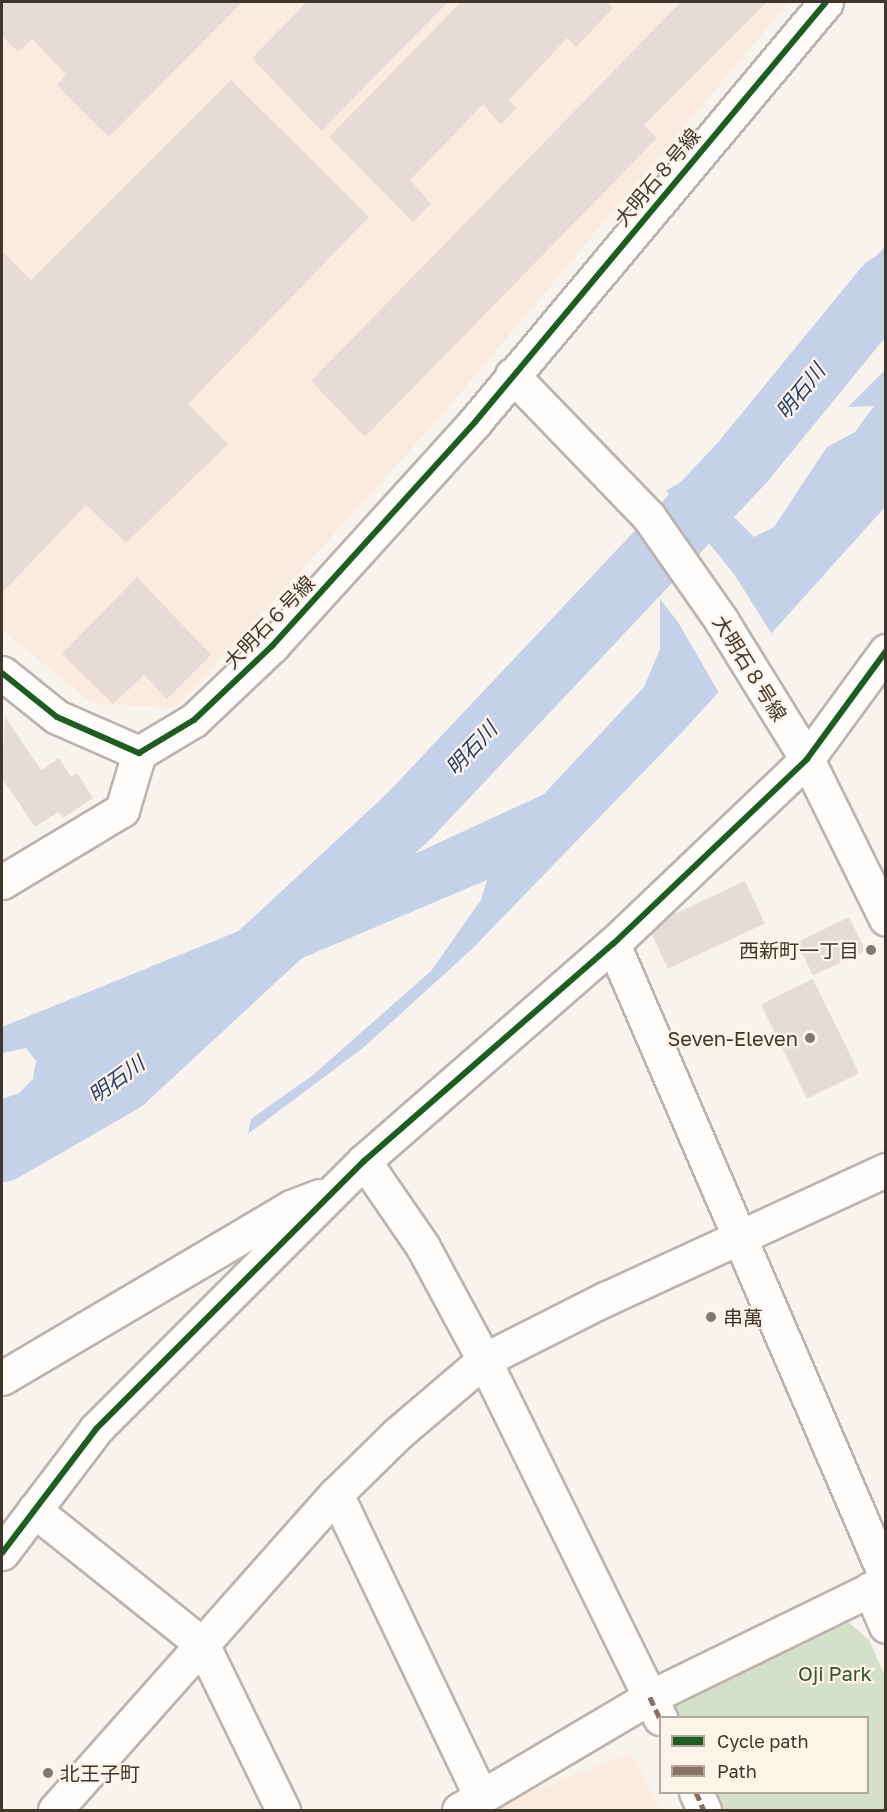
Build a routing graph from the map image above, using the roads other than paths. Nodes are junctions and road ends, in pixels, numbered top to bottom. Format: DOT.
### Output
graph roads {
  1 [pos="826,2"];
  2 [pos="512,375"];
  3 [pos="885,651"];
  4 [pos="2,673"];
  5 [pos="139,753"];
  6 [pos="807,759"];
  7 [pos="2,882"];
  8 [pos="885,919"];
  9 [pos="613,944"];
  10 [pos="364,1161"];
  11 [pos="885,1170"];
  12 [pos="337,1189"];
  13 [pos="737,1237"];
  14 [pos="484,1360"];
  15 [pos="2,1378"];
  16 [pos="336,1494"];
  17 [pos="34,1510"];
  18 [pos="2,1553"];
  19 [pos="880,1582"];
  20 [pos="885,1626"];
  21 [pos="202,1644"];
  22 [pos="655,1708"];
  23 [pos="697,1794"];
  24 [pos="470,1804"];
  25 [pos="55,1810"];
  26 [pos="284,1810"];
  27 [pos="704,1810"];
  1 -- 2 [label="street, 大明石８号線"];
  2 -- 5 [label="street, 大明石６号線"];
  2 -- 6 [label="street, 大明石８号線"];
  3 -- 6 [label="street"];
  4 -- 5 [label="street"];
  5 -- 7 [label="street"];
  6 -- 8 [label="street, 大明石８号線"];
  6 -- 9 [label="street"];
  9 -- 10 [label="street"];
  9 -- 13 [label="street"];
  10 -- 12 [label="street"];
  10 -- 14 [label="street"];
  11 -- 13 [label="street"];
  12 -- 15 [label="street"];
  12 -- 17 [label="street"];
  13 -- 14 [label="street"];
  13 -- 19 [label="street"];
  14 -- 16 [label="street"];
  14 -- 22 [label="street"];
  16 -- 21 [label="street"];
  16 -- 24 [label="street"];
  17 -- 18 [label="street"];
  17 -- 21 [label="street"];
  19 -- 20 [label="street"];
  19 -- 22 [label="street"];
  21 -- 25 [label="street"];
  21 -- 26 [label="street"];
  22 -- 24 [label="street"];
  23 -- 27 [label="street"];
}
